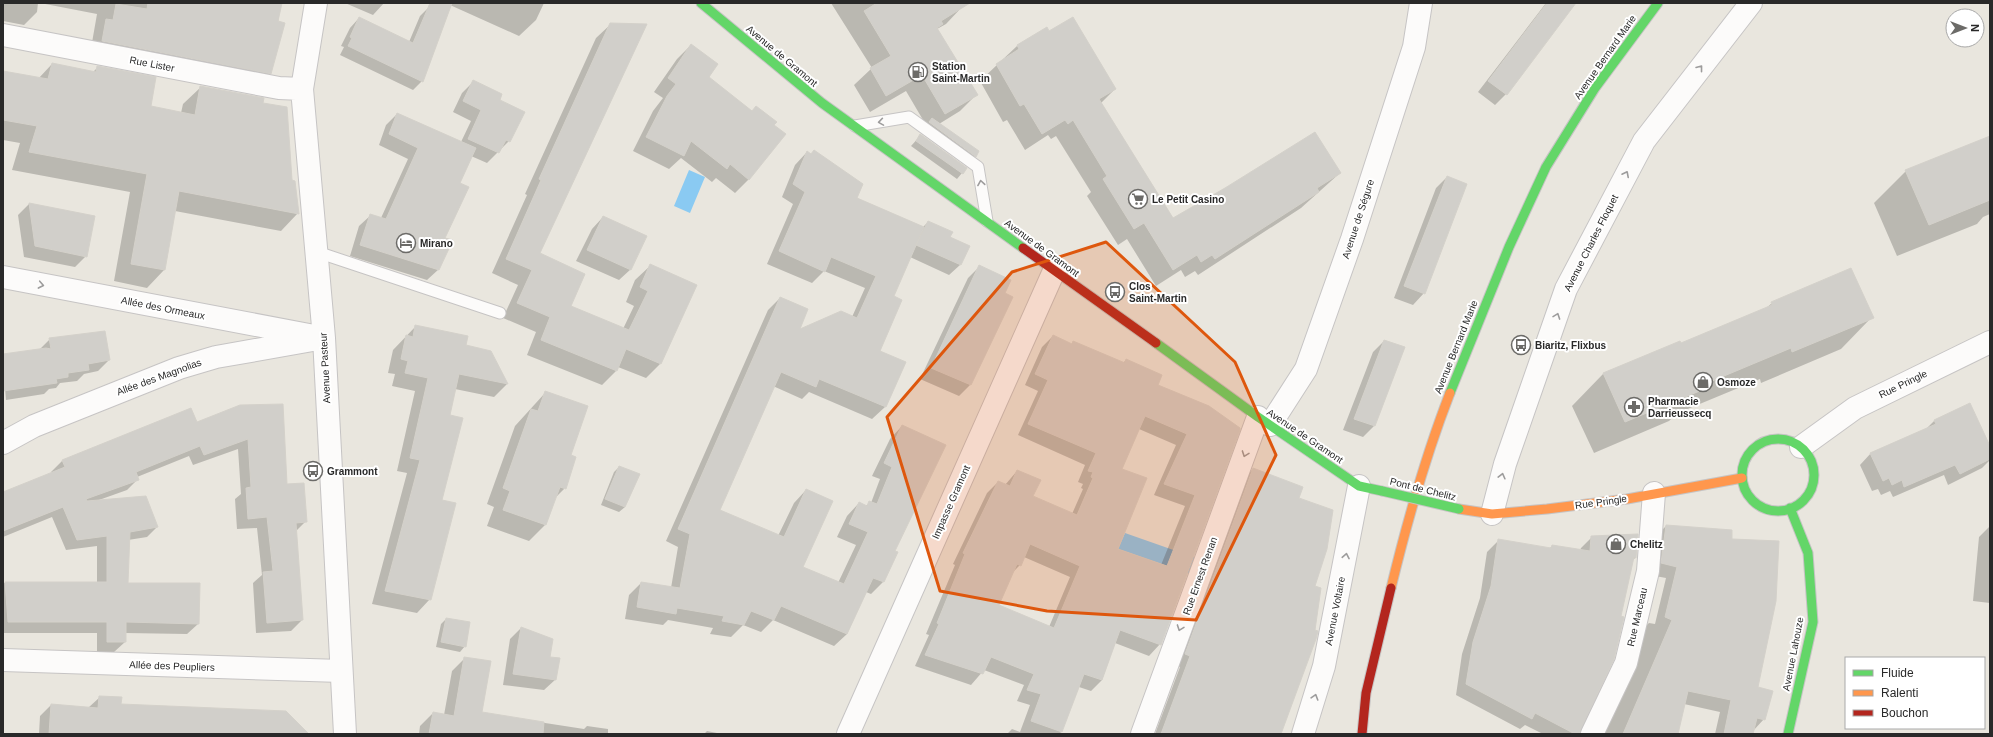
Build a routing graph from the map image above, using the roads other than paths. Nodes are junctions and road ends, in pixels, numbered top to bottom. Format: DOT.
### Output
graph roads {
  1 [pos="316,3"];
  2 [pos="701,3"];
  3 [pos="1421,3"];
  4 [pos="1658,3"];
  5 [pos="1750,3"];
  6 [pos="3,35"];
  7 [pos="302,89"];
  8 [pos="853,126"];
  9 [pos="987,222"];
  10 [pos="317,252"];
  11 [pos="1054,271"];
  12 [pos="3,277"];
  13 [pos="500,313"];
  14 [pos="324,338"];
  15 [pos="1990,342"];
  16 [pos="1264,421"];
  17 [pos="3,443"];
  18 [pos="1801,447"];
  19 [pos="1742,478"];
  20 [pos="1359,486"];
  21 [pos="1382,491"];
  22 [pos="1654,493"];
  23 [pos="1790,508"];
  24 [pos="1459,509"];
  25 [pos="1492,514"];
  26 [pos="3,660"];
  27 [pos="341,671"];
  28 [pos="345,734"];
  29 [pos="848,734"];
  30 [pos="1142,734"];
  31 [pos="1303,734"];
  32 [pos="1362,734"];
  33 [pos="1592,734"];
  34 [pos="1788,734"];
  1 -- 7 [label="street, Avenue Pasteur"];
  2 -- 8 [label="street, Avenue de Gramont"];
  3 -- 16 [label="street, Avenue de Ségure"];
  4 -- 32 [label="street, Avenue Bernard Marie"];
  25 -- 5 [label="street, Avenue Charles Floquet, one-way"];
  6 -- 7 [label="street, Rue Lister"];
  7 -- 10 [label="street, Avenue Pasteur"];
  8 -- 9 [label="street, Avenue de Gramont"];
  9 -- 8 [label="lane, one-way"];
  9 -- 11 [label="street, Avenue de Gramont"];
  10 -- 13 [label="lane"];
  10 -- 14 [label="street, Avenue Pasteur"];
  11 -- 16 [label="street, Avenue de Gramont"];
  11 -- 29 [label="street, Impasse Gramont"];
  12 -- 14 [label="street, Allée des Ormeaux, one-way"];
  14 -- 17 [label="street, Allée des Magnolias"];
  14 -- 27 [label="street, Avenue Pasteur"];
  15 -- 18 [label="street, Rue Pringle"];
  16 -- 20 [label="street, Avenue de Gramont"];
  16 -- 30 [label="street, Rue Ernest Renan, one-way"];
  18 -- 19 [label="street"];
  18 -- 23 [label="street"];
  19 -- 22 [label="street, Rue Pringle"];
  19 -- 23 [label="street"];
  20 -- 21 [label="street, Avenue de Gramont"];
  31 -- 20 [label="street, Avenue Voltaire, one-way"];
  21 -- 24 [label="street, Pont de Chelitz, bridge"];
  22 -- 25 [label="street, Rue Pringle"];
  22 -- 33 [label="street, Rue Marceau"];
  23 -- 34 [label="street, Avenue Lahouze"];
  24 -- 25 [label="street, Rue Pringle"];
  26 -- 27 [label="street, Allée des Peupliers"];
  27 -- 28 [label="street, Avenue Pasteur"];
}
